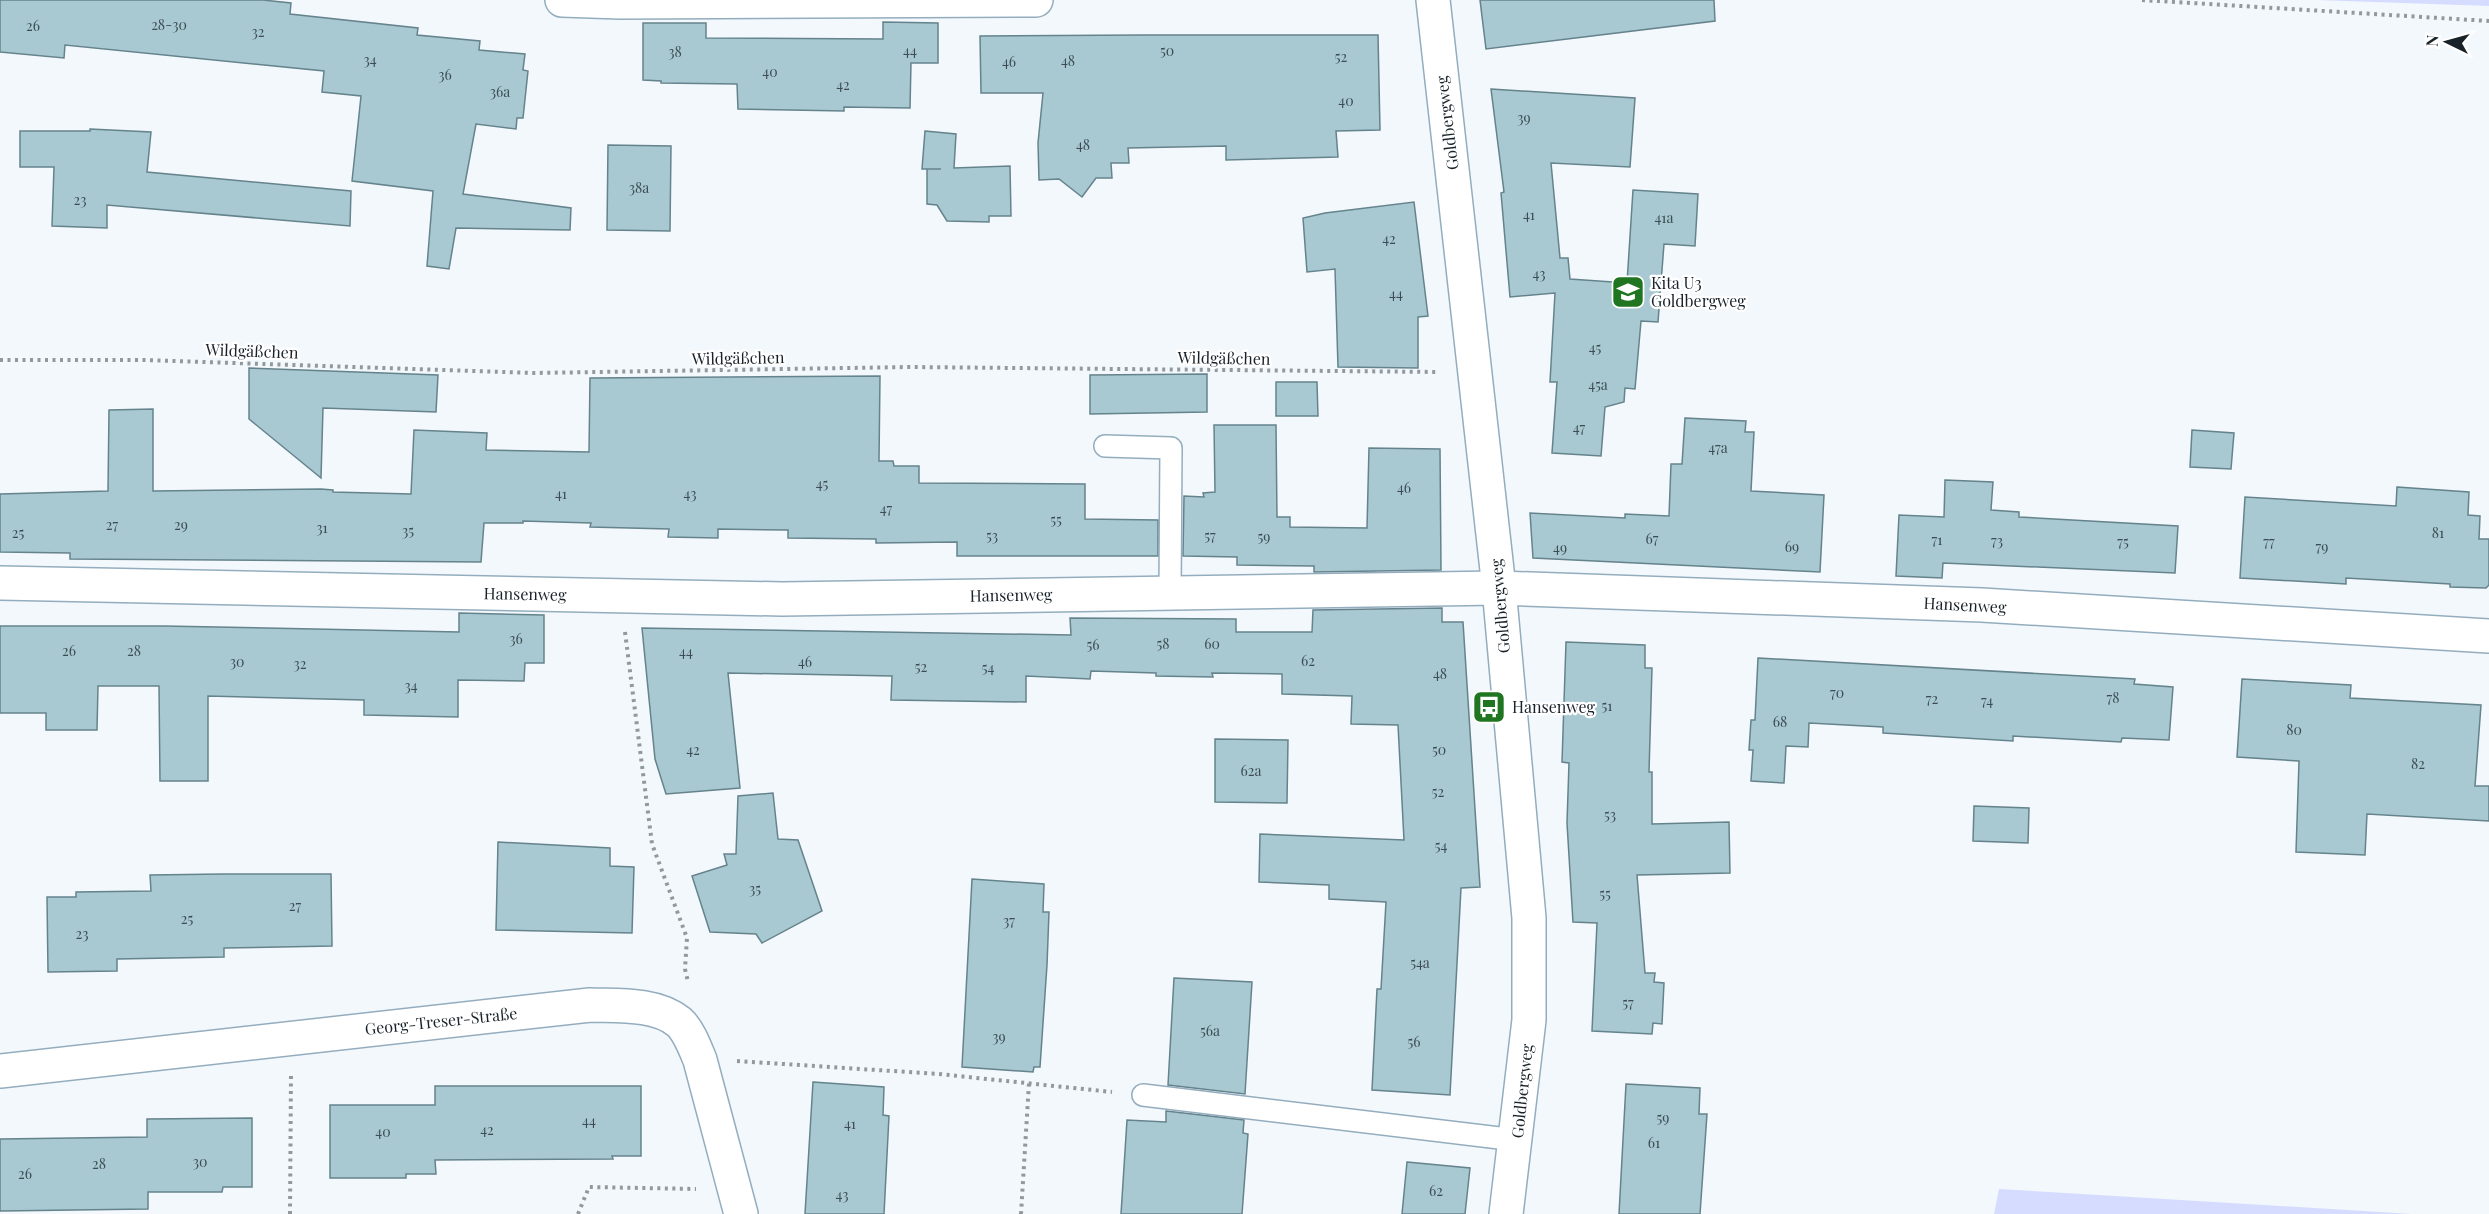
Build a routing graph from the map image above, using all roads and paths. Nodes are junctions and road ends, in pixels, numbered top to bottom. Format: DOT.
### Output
graph roads {
  1 [pos="562,0"];
  2 [pos="1036,0"];
  3 [pos="1433,0"];
  4 [pos="2142,0"];
  5 [pos="2489,21"];
  6 [pos="0,360"];
  7 [pos="1476,373"];
  8 [pos="1105,446"];
  9 [pos="0,583"];
  10 [pos="1499,588"];
  11 [pos="1170,593"];
  12 [pos="621,596"];
  13 [pos="2489,636"];
  14 [pos="689,988"];
  15 [pos="291,1037"];
  16 [pos="736,1061"];
  17 [pos="0,1071"];
  18 [pos="1029,1083"];
  19 [pos="1143,1095"];
  20 [pos="1516,1140"];
  21 [pos="738,1202"];
  22 [pos="290,1214"];
  23 [pos="579,1214"];
  24 [pos="1021,1214"];
  25 [pos="1506,1214"];
  1 -- 2 [label="street"];
  3 -- 7 [label="street, Goldbergweg"];
  4 -- 5 [label="path"];
  6 -- 7 [label="path, Wildgäßchen"];
  7 -- 10 [label="street, Goldbergweg"];
  8 -- 11 [label="lane"];
  9 -- 12 [label="street, Hansenweg"];
  10 -- 11 [label="street, Hansenweg"];
  10 -- 13 [label="street, Hansenweg"];
  10 -- 20 [label="street, Goldbergweg"];
  11 -- 12 [label="street, Hansenweg"];
  12 -- 14 [label="path"];
  15 -- 17 [label="street, Georg-Treser-Straße"];
  15 -- 21 [label="street, Georg-Treser-Straße"];
  15 -- 22 [label="path"];
  16 -- 18 [label="path"];
  18 -- 19 [label="path"];
  18 -- 24 [label="path"];
  19 -- 20 [label="lane"];
  20 -- 25 [label="street, Goldbergweg"];
  21 -- 23 [label="path"];
}
